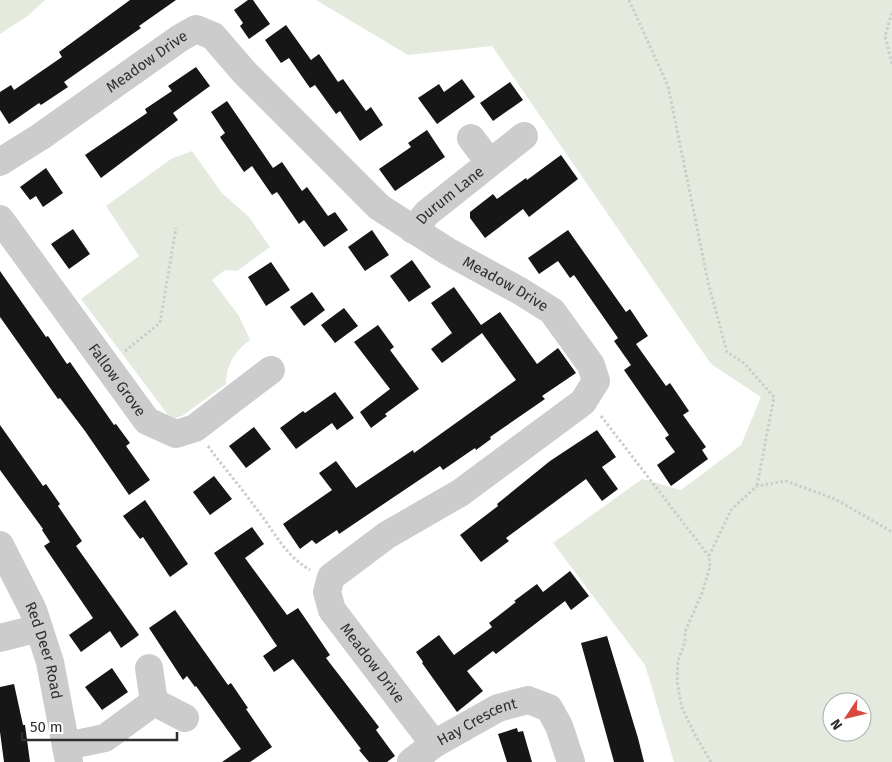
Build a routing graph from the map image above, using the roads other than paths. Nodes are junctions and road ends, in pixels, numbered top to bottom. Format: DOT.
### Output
graph roads {
  1 [pos="524,136"];
  2 [pos="471,138"];
  3 [pos="0,162"];
  4 [pos="489,162"];
  5 [pos="0,219"];
  6 [pos="413,230"];
  7 [pos="271,370"];
  8 [pos="0,546"];
  9 [pos="39,628"];
  10 [pos="0,638"];
  11 [pos="149,668"];
  12 [pos="154,702"];
  13 [pos="185,718"];
  14 [pos="434,744"];
  15 [pos="68,754"];
  16 [pos="411,762"];
  17 [pos="571,762"];
  1 -- 4 [label="street, Durum Lane"];
  2 -- 4 [label="street, Durum Lane"];
  3 -- 6 [label="street, Meadow Drive"];
  4 -- 6 [label="street, Durum Lane"];
  5 -- 7 [label="street, Fallow Grove"];
  6 -- 14 [label="street, Meadow Drive"];
  8 -- 9 [label="street, Red Deer Road"];
  9 -- 10 [label="street"];
  9 -- 15 [label="street, Red Deer Road"];
  11 -- 12 [label="street"];
  12 -- 13 [label="street"];
  12 -- 15 [label="street"];
  14 -- 16 [label="street, Hay Crescent"];
  14 -- 17 [label="street, Hay Crescent"];
}
